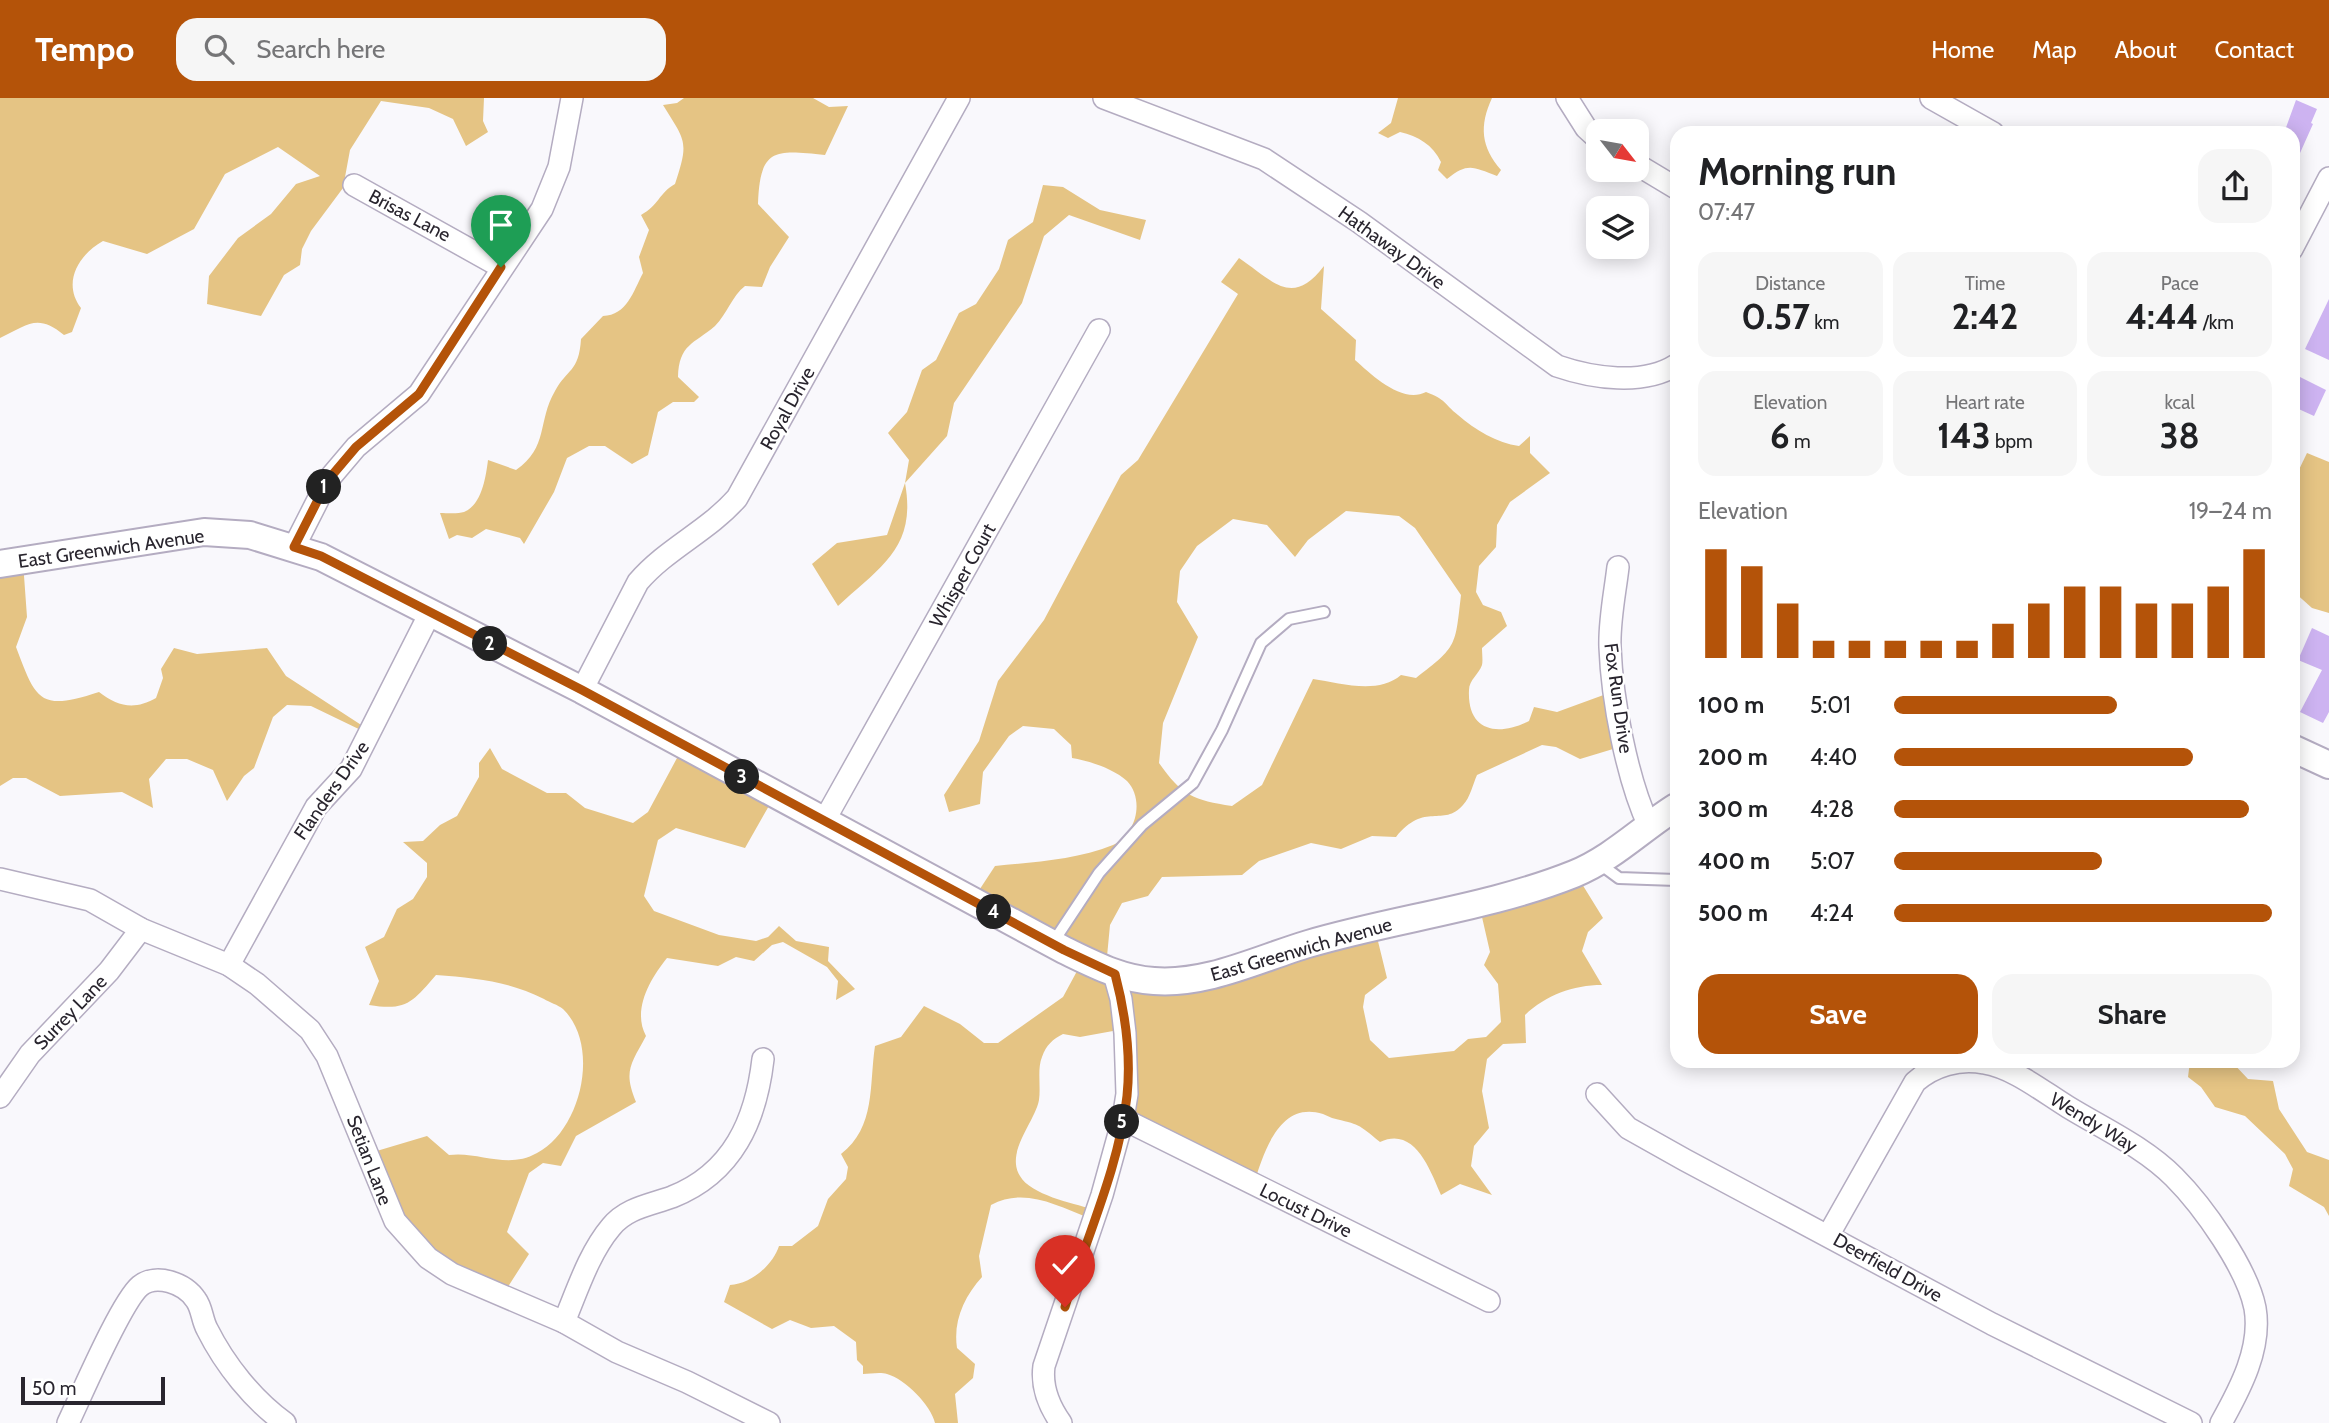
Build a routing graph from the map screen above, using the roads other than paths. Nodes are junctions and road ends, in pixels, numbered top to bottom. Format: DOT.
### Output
graph roads {
  1 [pos="572,98"];
  2 [pos="959,98"];
  3 [pos="1104,98"];
  4 [pos="1567,98"];
  5 [pos="1931,98"];
  6 [pos="1981,126"];
  7 [pos="1586,128"];
  8 [pos="1649,172"];
  9 [pos="2329,178"];
  10 [pos="1670,184"];
  11 [pos="355,185"];
  12 [pos="2300,234"];
  13 [pos="501,267"];
  14 [pos="1099,330"];
  15 [pos="1670,367"];
  16 [pos="294,547"];
  17 [pos="0,564"];
  18 [pos="1618,567"];
  19 [pos="1324,611"];
  20 [pos="430,613"];
  21 [pos="582,690"];
  22 [pos="2300,752"];
  23 [pos="2329,765"];
  24 [pos="1670,811"];
  25 [pos="824,821"];
  26 [pos="1649,826"];
  27 [pos="1598,862"];
  28 [pos="0,879"];
  29 [pos="1670,880"];
  30 [pos="141,929"];
  31 [pos="1052,944"];
  32 [pos="229,965"];
  33 [pos="1115,974"];
  34 [pos="762,1059"];
  35 [pos="1942,1068"];
  36 [pos="2000,1068"];
  37 [pos="1597,1094"];
  38 [pos="0,1097"];
  39 [pos="1123,1119"];
  40 [pos="1829,1234"];
  41 [pos="1489,1301"];
  42 [pos="564,1322"];
  43 [pos="68,1423"];
  44 [pos="285,1423"];
  45 [pos="769,1423"];
  46 [pos="1061,1423"];
  47 [pos="2191,1423"];
  48 [pos="2221,1423"];
  1 -- 13 [label="street"];
  2 -- 21 [label="street, Royal Drive"];
  3 -- 15 [label="street, Hathaway Drive"];
  4 -- 7 [label="street"];
  5 -- 6 [label="street"];
  8 -- 10 [label="street"];
  9 -- 12 [label="street"];
  11 -- 13 [label="street, Brisas Lane"];
  13 -- 16 [label="street"];
  14 -- 25 [label="street, Whisper Court"];
  16 -- 17 [label="street, East Greenwich Avenue"];
  16 -- 20 [label="street, East Greenwich Avenue"];
  18 -- 26 [label="street, Fox Run Drive"];
  19 -- 31 [label="lane"];
  20 -- 21 [label="street, East Greenwich Avenue"];
  20 -- 32 [label="street, Flanders Drive"];
  21 -- 25 [label="street, East Greenwich Avenue"];
  22 -- 23 [label="street"];
  24 -- 26 [label="street, East Greenwich Avenue"];
  25 -- 31 [label="street, East Greenwich Avenue"];
  26 -- 27 [label="street, East Greenwich Avenue"];
  27 -- 29 [label="lane"];
  27 -- 33 [label="street, East Greenwich Avenue"];
  28 -- 30 [label="street, Setian Lane"];
  30 -- 32 [label="street, Setian Lane"];
  30 -- 38 [label="street, Surrey Lane"];
  31 -- 33 [label="street, East Greenwich Avenue"];
  32 -- 42 [label="street, Setian Lane"];
  33 -- 39 [label="street"];
  34 -- 42 [label="street"];
  35 -- 40 [label="street, Wendy Way"];
  36 -- 48 [label="street, Wendy Way"];
  37 -- 40 [label="street, Deerfield Drive"];
  39 -- 41 [label="street, Locust Drive"];
  39 -- 46 [label="street"];
  40 -- 47 [label="street, Deerfield Drive"];
  42 -- 45 [label="street, Setian Lane"];
  43 -- 44 [label="street"];
}
